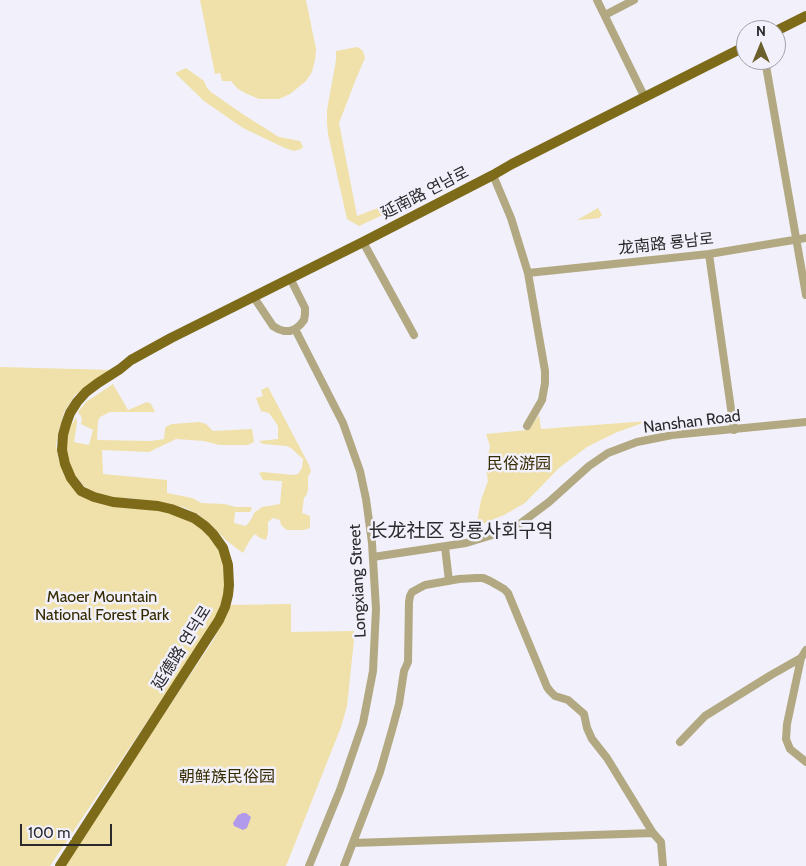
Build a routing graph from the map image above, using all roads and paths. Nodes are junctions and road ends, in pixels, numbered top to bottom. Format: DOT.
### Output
graph roads {
  1 [pos="597,0"];
  2 [pos="634,0"];
  3 [pos="605,15"];
  4 [pos="806,16"];
  5 [pos="786,26"];
  6 [pos="736,51"];
  7 [pos="767,70"];
  8 [pos="644,98"];
  9 [pos="493,175"];
  10 [pos="806,238"];
  11 [pos="796,240"];
  12 [pos="363,242"];
  13 [pos="709,254"];
  14 [pos="528,273"];
  15 [pos="290,278"];
  16 [pos="806,295"];
  17 [pos="253,296"];
  18 [pos="295,329"];
  19 [pos="414,335"];
  20 [pos="120,369"];
  21 [pos="806,422"];
  22 [pos="527,426"];
  23 [pos="734,430"];
  24 [pos="445,547"];
  25 [pos="373,557"];
  26 [pos="450,581"];
  27 [pos="806,650"];
  28 [pos="801,658"];
  29 [pos="680,742"];
  30 [pos="806,762"];
  31 [pos="654,833"];
  32 [pos="353,843"];
  33 [pos="60,866"];
  34 [pos="309,866"];
  35 [pos="344,866"];
  36 [pos="663,866"];
  1 -- 3 [label="street"];
  2 -- 3 [label="street"];
  3 -- 8 [label="street"];
  4 -- 5 [label="main road"];
  6 -- 8 [label="main road, 延南路 연남로"];
  7 -- 11 [label="street"];
  8 -- 9 [label="main road, 延南路 연남로"];
  9 -- 12 [label="main road, 延南路 연남로"];
  9 -- 14 [label="street"];
  10 -- 11 [label="street, 龙南路 룡남로"];
  11 -- 13 [label="street, 龙南路 룡남로"];
  11 -- 16 [label="street"];
  12 -- 15 [label="main road, 延南路 연남로"];
  12 -- 19 [label="street"];
  13 -- 14 [label="street, 龙南路 룡남로"];
  13 -- 23 [label="street"];
  14 -- 22 [label="street"];
  15 -- 17 [label="main road, 延南路 연남로"];
  15 -- 18 [label="street"];
  17 -- 18 [label="street"];
  17 -- 20 [label="main road, 延南路 연남로"];
  18 -- 25 [label="street, Longxiang Street"];
  20 -- 33 [label="main road, 延德路 연덕로"];
  21 -- 23 [label="street, Nanshan Road"];
  23 -- 24 [label="street, Nanshan Road"];
  24 -- 25 [label="street, Nanshan Road"];
  24 -- 26 [label="street"];
  25 -- 34 [label="street, Longxiang Street"];
  26 -- 31 [label="street"];
  26 -- 32 [label="street"];
  27 -- 28 [label="street"];
  28 -- 29 [label="street"];
  28 -- 30 [label="street"];
  31 -- 32 [label="street"];
  31 -- 36 [label="street"];
  32 -- 35 [label="street"];
}
